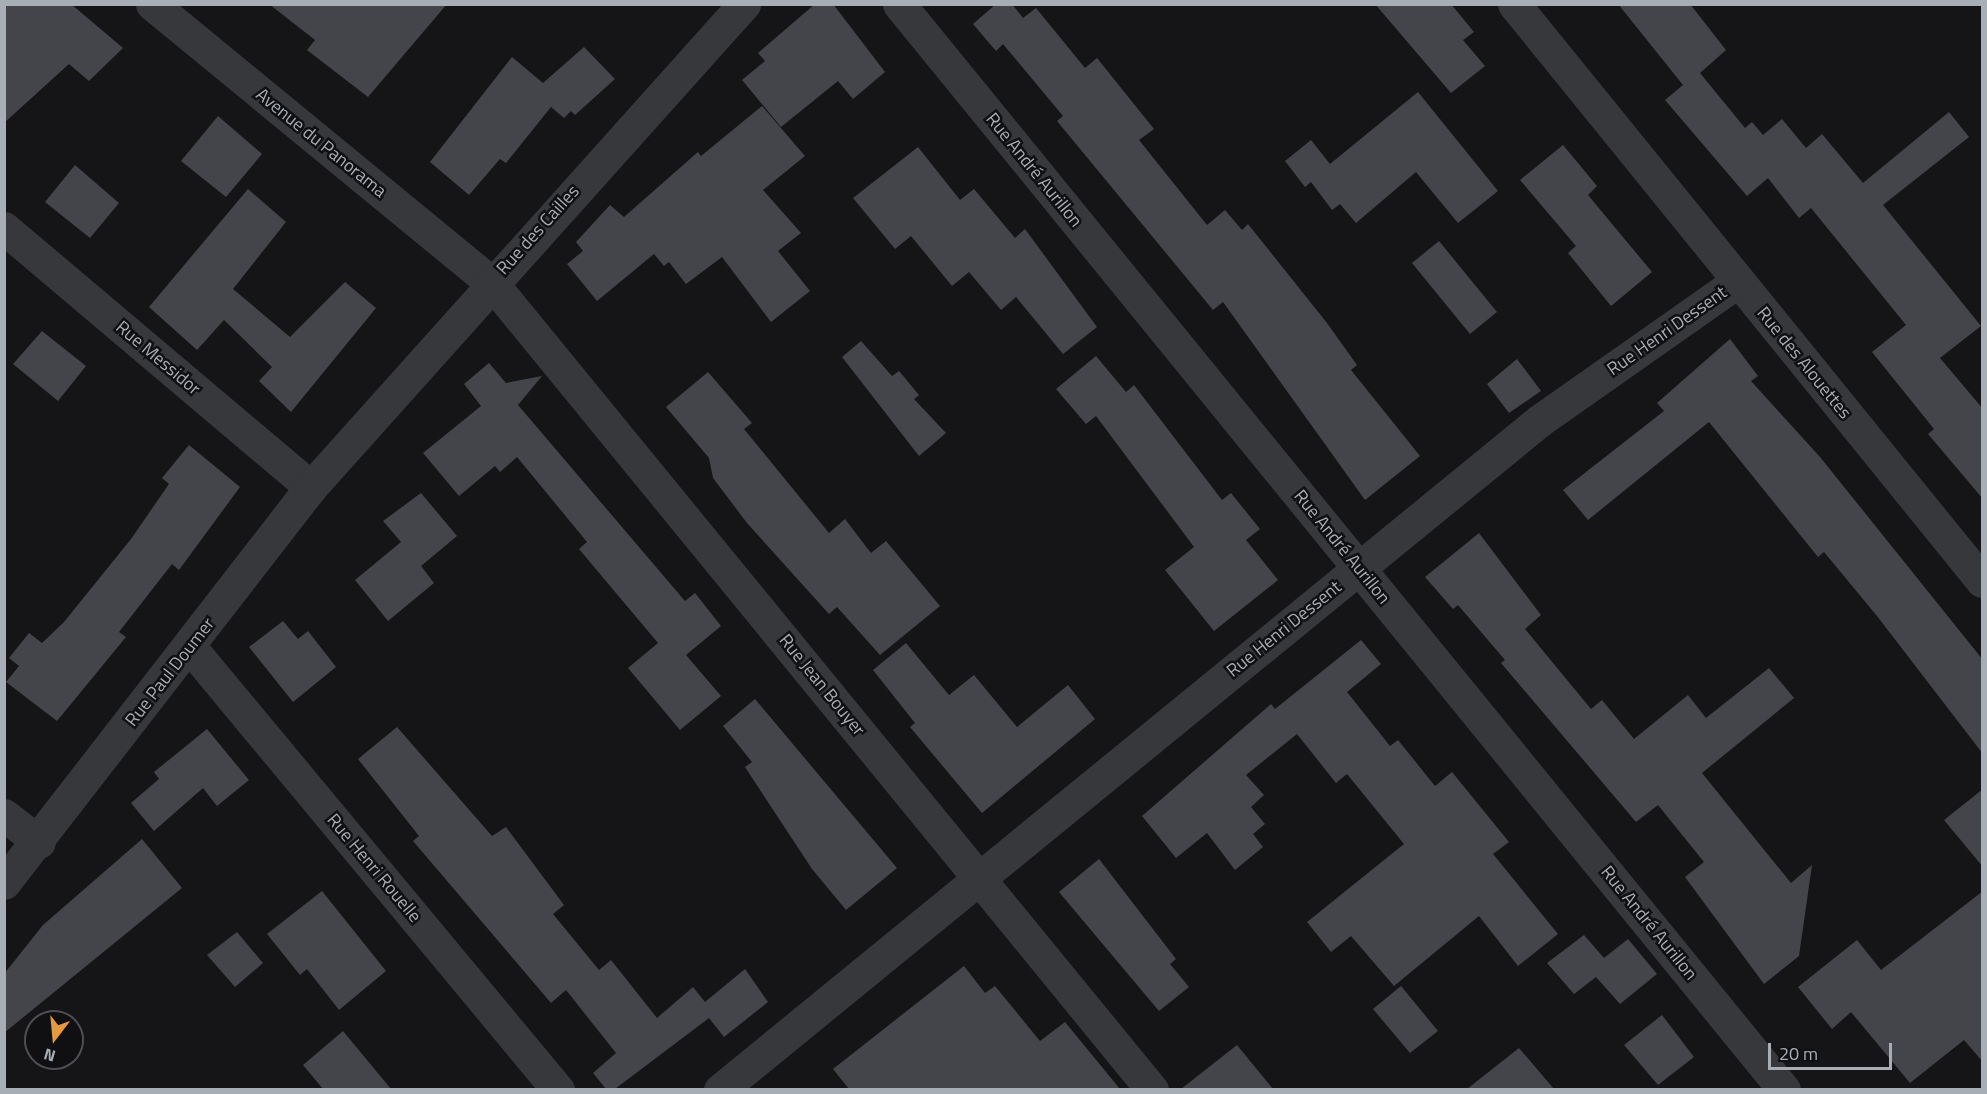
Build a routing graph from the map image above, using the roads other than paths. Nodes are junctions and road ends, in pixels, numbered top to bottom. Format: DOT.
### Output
graph roads {
  1 [pos="152,4"];
  2 [pos="744,4"];
  3 [pos="899,4"];
  4 [pos="1514,4"];
  5 [pos="4,228"];
  6 [pos="1738,281"];
  7 [pos="490,282"];
  8 [pos="335,459"];
  9 [pos="311,487"];
  10 [pos="1359,567"];
  11 [pos="1983,581"];
  12 [pos="190,647"];
  13 [pos="4,815"];
  14 [pos="39,842"];
  15 [pos="980,876"];
  16 [pos="4,883"];
  17 [pos="558,1089"];
  18 [pos="720,1089"];
  19 [pos="1152,1089"];
  20 [pos="1784,1089"];
  1 -- 7 [label="street, Avenue du Panorama"];
  2 -- 7 [label="street, Rue des Cailles"];
  3 -- 10 [label="street, Rue André Aurillon"];
  4 -- 6 [label="street, Rue des Alouettes"];
  5 -- 9 [label="street, Rue Messidor"];
  6 -- 10 [label="street, Rue Henri Dessent"];
  6 -- 11 [label="street, Rue des Alouettes"];
  7 -- 8 [label="street, Rue des Cailles"];
  7 -- 15 [label="street, Rue Jean Bouyer"];
  8 -- 9 [label="street, Rue Paul Doumer"];
  9 -- 12 [label="street, Rue Paul Doumer"];
  10 -- 15 [label="street, Rue Henri Dessent"];
  10 -- 20 [label="street, Rue André Aurillon"];
  12 -- 14 [label="street, Rue Paul Doumer"];
  12 -- 17 [label="street, Rue Henri Rouelle"];
  13 -- 14 [label="street"];
  14 -- 16 [label="street, Rue Paul Doumer"];
  15 -- 18 [label="street, Rue Henri Dessent"];
  15 -- 19 [label="street, Rue Jean Bouyer"];
}
